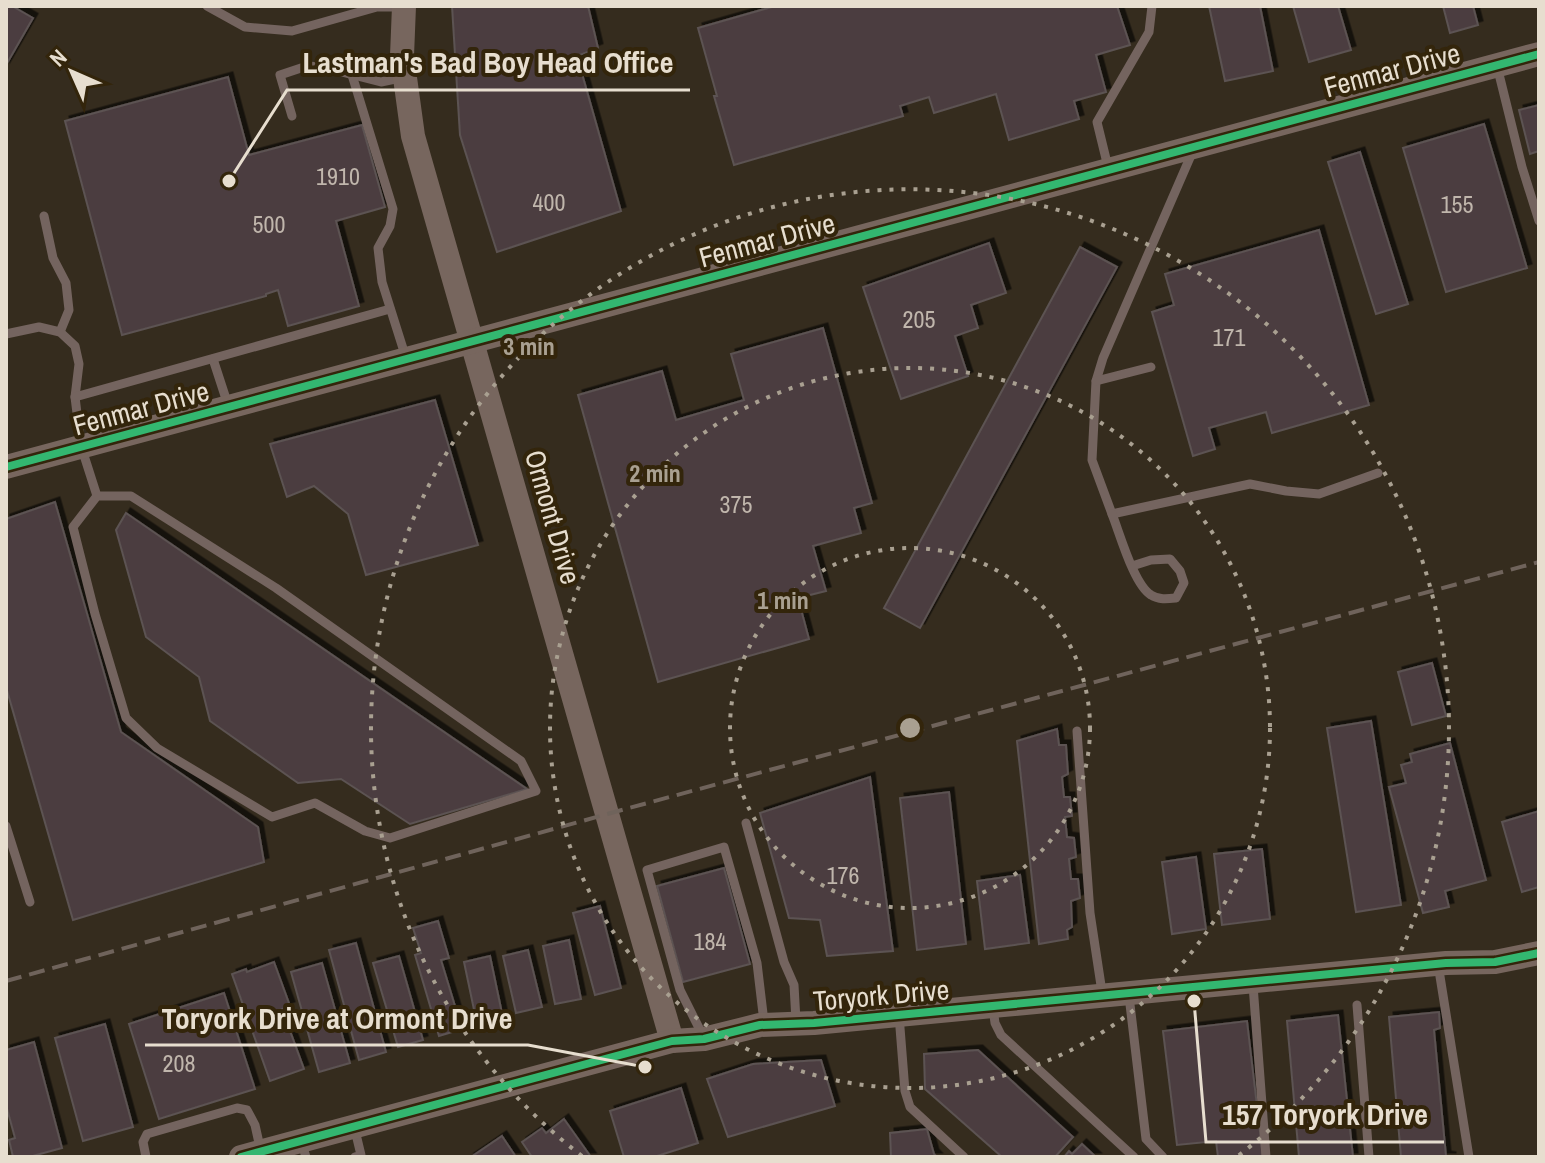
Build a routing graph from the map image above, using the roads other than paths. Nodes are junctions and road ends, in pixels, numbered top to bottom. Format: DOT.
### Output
graph roads {
  1 [pos="207,6"];
  2 [pos="404,6"];
  3 [pos="1152,6"];
  4 [pos="1539,54"];
  5 [pos="1497,65"];
  6 [pos="352,75"];
  7 [pos="405,77"];
  8 [pos="292,116"];
  9 [pos="1195,146"];
  10 [pos="1109,169"];
  11 [pos="44,216"];
  12 [pos="1539,221"];
  13 [pos="390,309"];
  14 [pos="60,332"];
  15 [pos="6,334"];
  16 [pos="472,342"];
  17 [pos="213,359"];
  18 [pos="406,359"];
  19 [pos="1151,367"];
  20 [pos="1096,381"];
  21 [pos="75,397"];
  22 [pos="229,407"];
  23 [pos="81,446"];
  24 [pos="6,467"];
  25 [pos="1378,473"];
  26 [pos="97,496"];
  27 [pos="1112,514"];
  28 [pos="1132,566"];
  29 [pos="1077,731"];
  30 [pos="746,823"];
  31 [pos="6,826"];
  32 [pos="30,902"];
  33 [pos="1539,953"];
  34 [pos="1438,964"];
  35 [pos="1252,981"];
  36 [pos="1129,993"];
  37 [pos="1103,996"];
  38 [pos="1357,1005"];
  39 [pos="993,1006"];
  40 [pos="899,1015"];
  41 [pos="765,1025"];
  42 [pos="797,1025"];
  43 [pos="704,1039"];
  44 [pos="672,1041"];
  45 [pos="354,1127"];
  46 [pos="304,1149"];
  47 [pos="251,1154"];
  48 [pos="146,1157"];
  49 [pos="355,1157"];
  50 [pos="964,1157"];
  51 [pos="1134,1157"];
  52 [pos="1163,1157"];
  53 [pos="1266,1157"];
  54 [pos="1369,1157"];
  55 [pos="1469,1157"];
  1 -- 2 [label="lane"];
  2 -- 7 [label="street, Ormont Drive"];
  3 -- 10 [label="lane"];
  4 -- 5 [label="street, Fenmar Drive"];
  5 -- 9 [label="street, Fenmar Drive"];
  5 -- 12 [label="lane"];
  6 -- 7 [label="lane"];
  6 -- 8 [label="lane"];
  6 -- 13 [label="lane"];
  7 -- 16 [label="street, Ormont Drive"];
  9 -- 10 [label="street, Fenmar Drive"];
  9 -- 20 [label="lane"];
  10 -- 16 [label="street, Fenmar Drive"];
  11 -- 14 [label="lane"];
  13 -- 17 [label="lane"];
  13 -- 18 [label="lane"];
  14 -- 15 [label="lane"];
  14 -- 21 [label="lane"];
  16 -- 18 [label="street, Fenmar Drive"];
  16 -- 44 [label="street, Ormont Drive"];
  17 -- 21 [label="lane"];
  17 -- 22 [label="lane"];
  18 -- 22 [label="street, Fenmar Drive"];
  19 -- 20 [label="lane"];
  20 -- 27 [label="lane"];
  21 -- 23 [label="lane"];
  22 -- 23 [label="street, Fenmar Drive"];
  23 -- 24 [label="street, Fenmar Drive"];
  23 -- 26 [label="lane"];
  25 -- 27 [label="lane"];
  26 -- 26 [label="lane"];
  27 -- 28 [label="lane"];
  28 -- 28 [label="lane"];
  29 -- 37 [label="lane"];
  30 -- 42 [label="lane"];
  31 -- 32 [label="lane"];
  33 -- 34 [label="street, Toryork Drive"];
  34 -- 35 [label="street, Toryork Drive"];
  34 -- 55 [label="lane"];
  35 -- 36 [label="street, Toryork Drive"];
  35 -- 53 [label="lane"];
  36 -- 37 [label="street, Toryork Drive"];
  36 -- 52 [label="lane"];
  37 -- 39 [label="street, Toryork Drive"];
  38 -- 54 [label="lane"];
  39 -- 40 [label="street, Toryork Drive"];
  39 -- 51 [label="lane"];
  40 -- 42 [label="street, Toryork Drive"];
  40 -- 50 [label="lane"];
  41 -- 42 [label="street, Toryork Drive"];
  41 -- 43 [label="street, Toryork Drive"];
  41 -- 43 [label="lane"];
  43 -- 44 [label="street, Toryork Drive"];
  44 -- 45 [label="street, Toryork Drive"];
  45 -- 46 [label="street, Toryork Drive"];
  45 -- 49 [label="lane"];
  46 -- 47 [label="street, Toryork Drive"];
  47 -- 48 [label="lane"];
}
